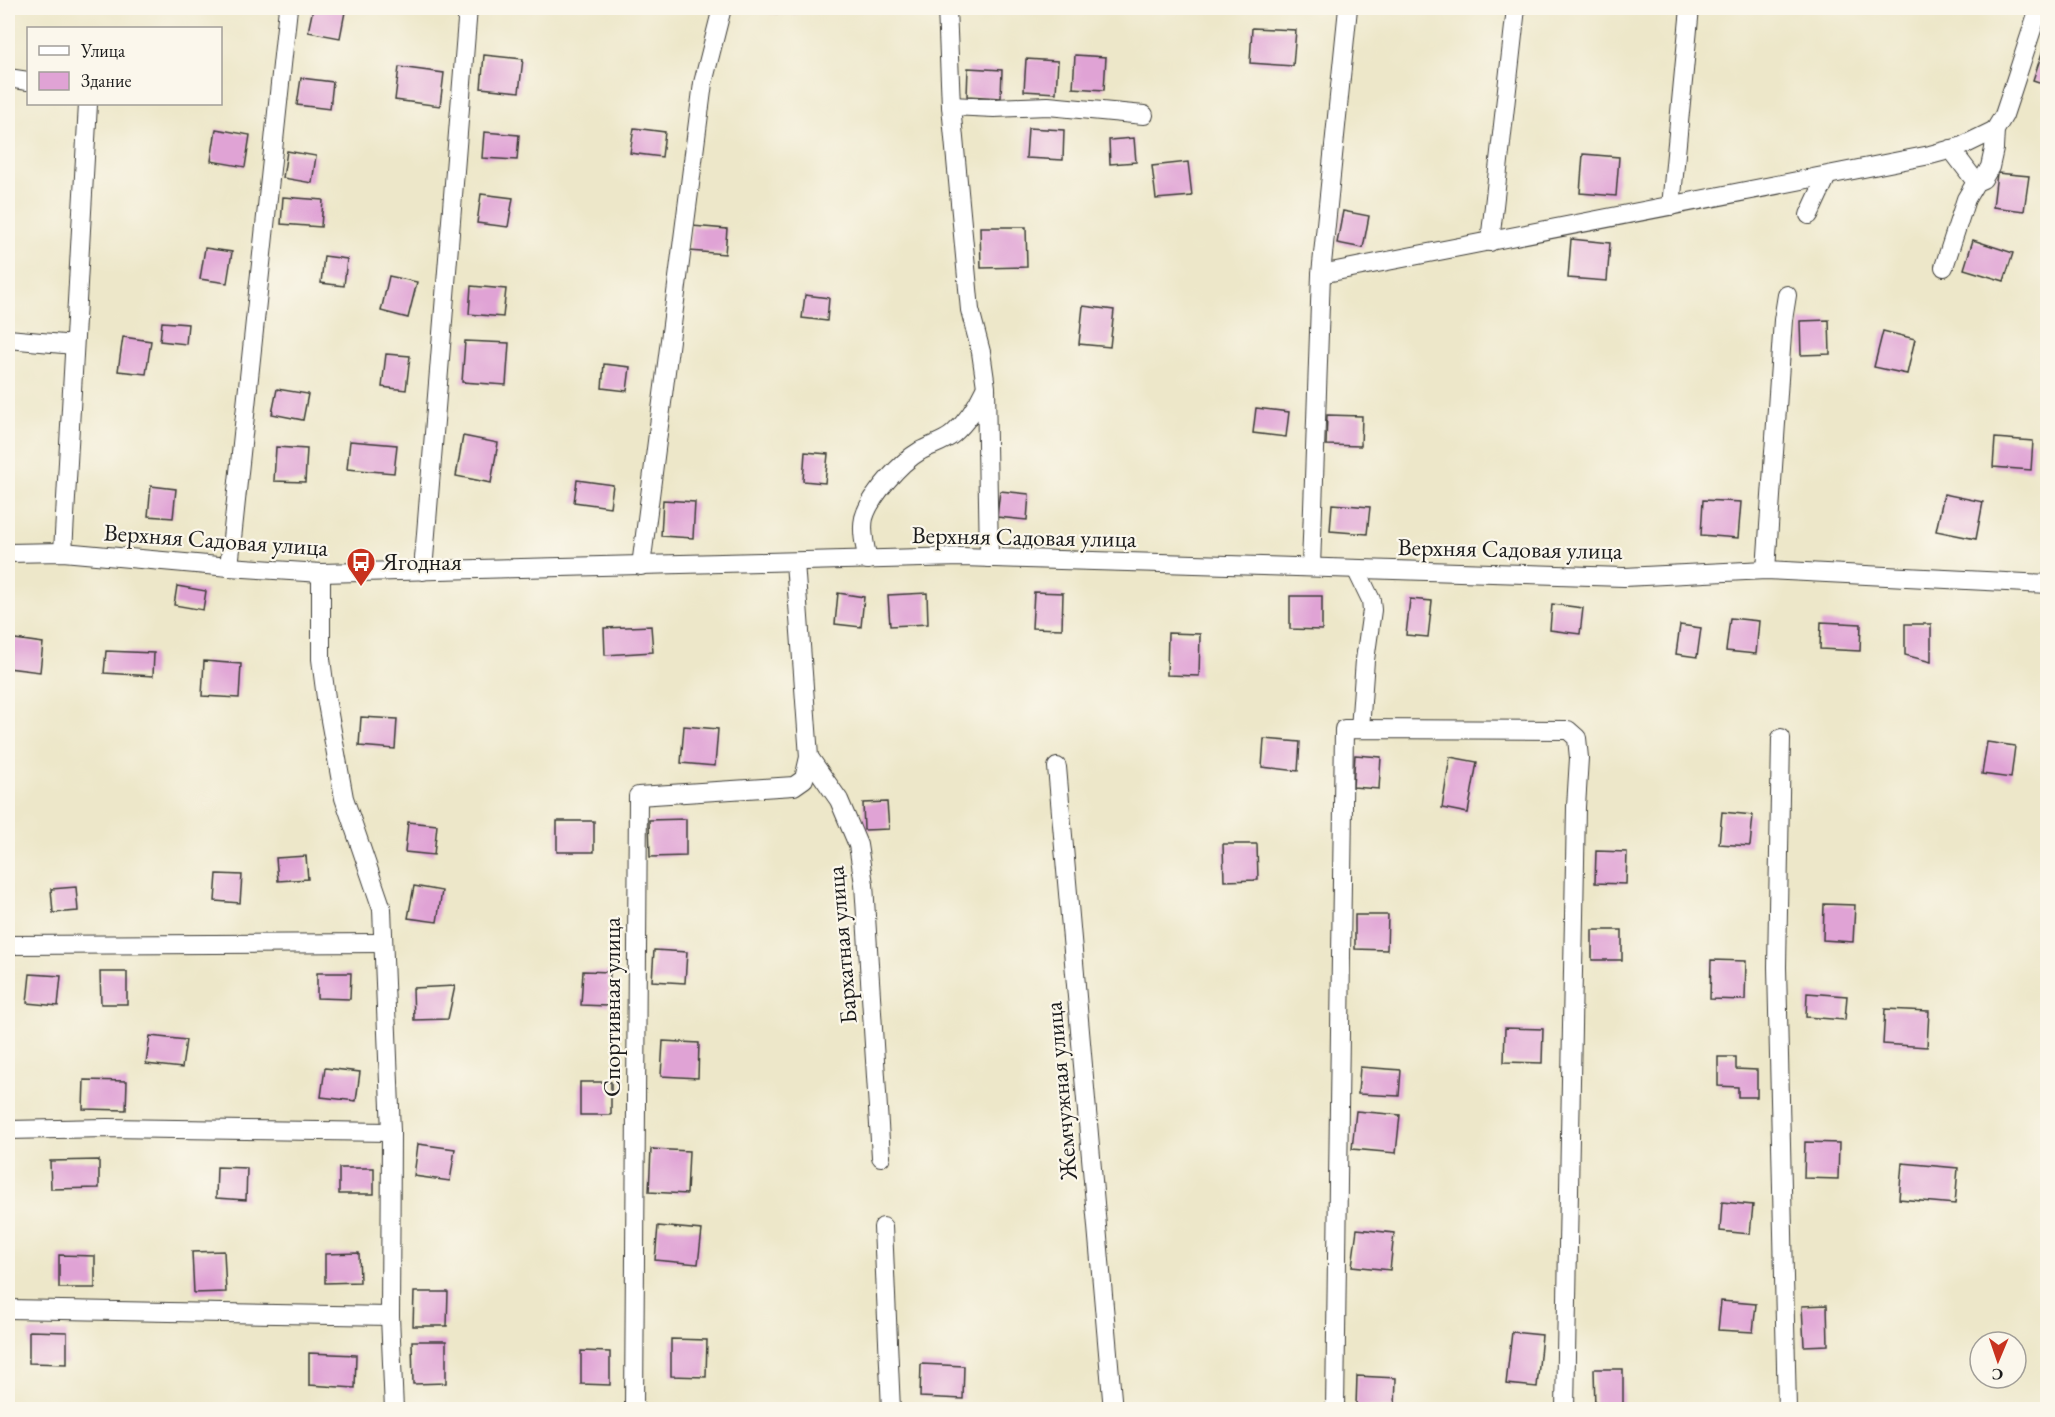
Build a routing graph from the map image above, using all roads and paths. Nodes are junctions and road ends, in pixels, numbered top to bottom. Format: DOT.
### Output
graph roads {
  1 [pos="288,8"];
  2 [pos="468,8"];
  3 [pos="722,8"];
  4 [pos="947,8"];
  5 [pos="1348,8"];
  6 [pos="1516,8"];
  7 [pos="1690,8"];
  8 [pos="2039,8"];
  9 [pos="8,78"];
  10 [pos="27,81"];
  11 [pos="88,105"];
  12 [pos="951,105"];
  13 [pos="1144,115"];
  14 [pos="1995,130"];
  15 [pos="1951,149"];
  16 [pos="1827,176"];
  17 [pos="1976,182"];
  18 [pos="1671,206"];
  19 [pos="1809,215"];
  20 [pos="1490,242"];
  21 [pos="1944,267"];
  22 [pos="1321,274"];
  23 [pos="1787,296"];
  24 [pos="8,339"];
  25 [pos="74,345"];
  26 [pos="986,387"];
  27 [pos="63,552"];
  28 [pos="8,553"];
  29 [pos="989,558"];
  30 [pos="868,560"];
  31 [pos="795,562"];
  32 [pos="641,566"];
  33 [pos="229,567"];
  34 [pos="1311,567"];
  35 [pos="1356,569"];
  36 [pos="1766,570"];
  37 [pos="423,572"];
  38 [pos="321,573"];
  39 [pos="2046,583"];
  40 [pos="1360,729"];
  41 [pos="1781,738"];
  42 [pos="809,757"];
  43 [pos="1057,767"];
  44 [pos="382,942"];
  45 [pos="8,945"];
  46 [pos="8,1130"];
  47 [pos="391,1132"];
  48 [pos="881,1157"];
  49 [pos="883,1227"];
  50 [pos="8,1309"];
  51 [pos="390,1316"];
  52 [pos="394,1410"];
  53 [pos="634,1410"];
  54 [pos="891,1410"];
  55 [pos="1113,1410"];
  56 [pos="1335,1410"];
  57 [pos="1565,1410"];
  58 [pos="1787,1410"];
  1 -- 33 [label="street"];
  2 -- 37 [label="street"];
  3 -- 32 [label="street"];
  4 -- 12 [label="street"];
  5 -- 22 [label="street"];
  6 -- 20 [label="street"];
  7 -- 18 [label="street"];
  8 -- 14 [label="street"];
  9 -- 10 [label="street"];
  11 -- 25 [label="street"];
  12 -- 13 [label="street"];
  12 -- 26 [label="street"];
  14 -- 15 [label="street"];
  14 -- 17 [label="street"];
  15 -- 16 [label="street"];
  15 -- 17 [label="street"];
  16 -- 18 [label="street"];
  16 -- 19 [label="street"];
  17 -- 21 [label="street"];
  18 -- 20 [label="street"];
  20 -- 22 [label="street"];
  22 -- 34 [label="street"];
  23 -- 36 [label="street"];
  24 -- 25 [label="street"];
  25 -- 27 [label="street"];
  26 -- 29 [label="street"];
  26 -- 30 [label="street"];
  27 -- 28 [label="street, Верхняя Садовая улица"];
  27 -- 33 [label="street, Верхняя Садовая улица"];
  29 -- 30 [label="street, Верхняя Садовая улица"];
  29 -- 34 [label="street, Верхняя Садовая улица"];
  30 -- 31 [label="street, Верхняя Садовая улица"];
  31 -- 32 [label="street, Верхняя Садовая улица"];
  31 -- 42 [label="street"];
  32 -- 37 [label="street, Верхняя Садовая улица"];
  33 -- 38 [label="street, Верхняя Садовая улица"];
  34 -- 35 [label="street, Верхняя Садовая улица"];
  35 -- 36 [label="street, Верхняя Садовая улица"];
  35 -- 40 [label="street"];
  36 -- 39 [label="street, Верхняя Садовая улица"];
  37 -- 38 [label="street, Верхняя Садовая улица"];
  38 -- 44 [label="street"];
  40 -- 56 [label="street"];
  40 -- 57 [label="street"];
  41 -- 58 [label="street"];
  42 -- 48 [label="street, Бархатная улица"];
  42 -- 53 [label="street, Спортивная улица"];
  43 -- 55 [label="street, Жемчужная улица"];
  44 -- 45 [label="street"];
  44 -- 47 [label="street"];
  46 -- 47 [label="street"];
  47 -- 51 [label="street"];
  49 -- 54 [label="street"];
  50 -- 51 [label="street"];
  51 -- 52 [label="street"];
}
